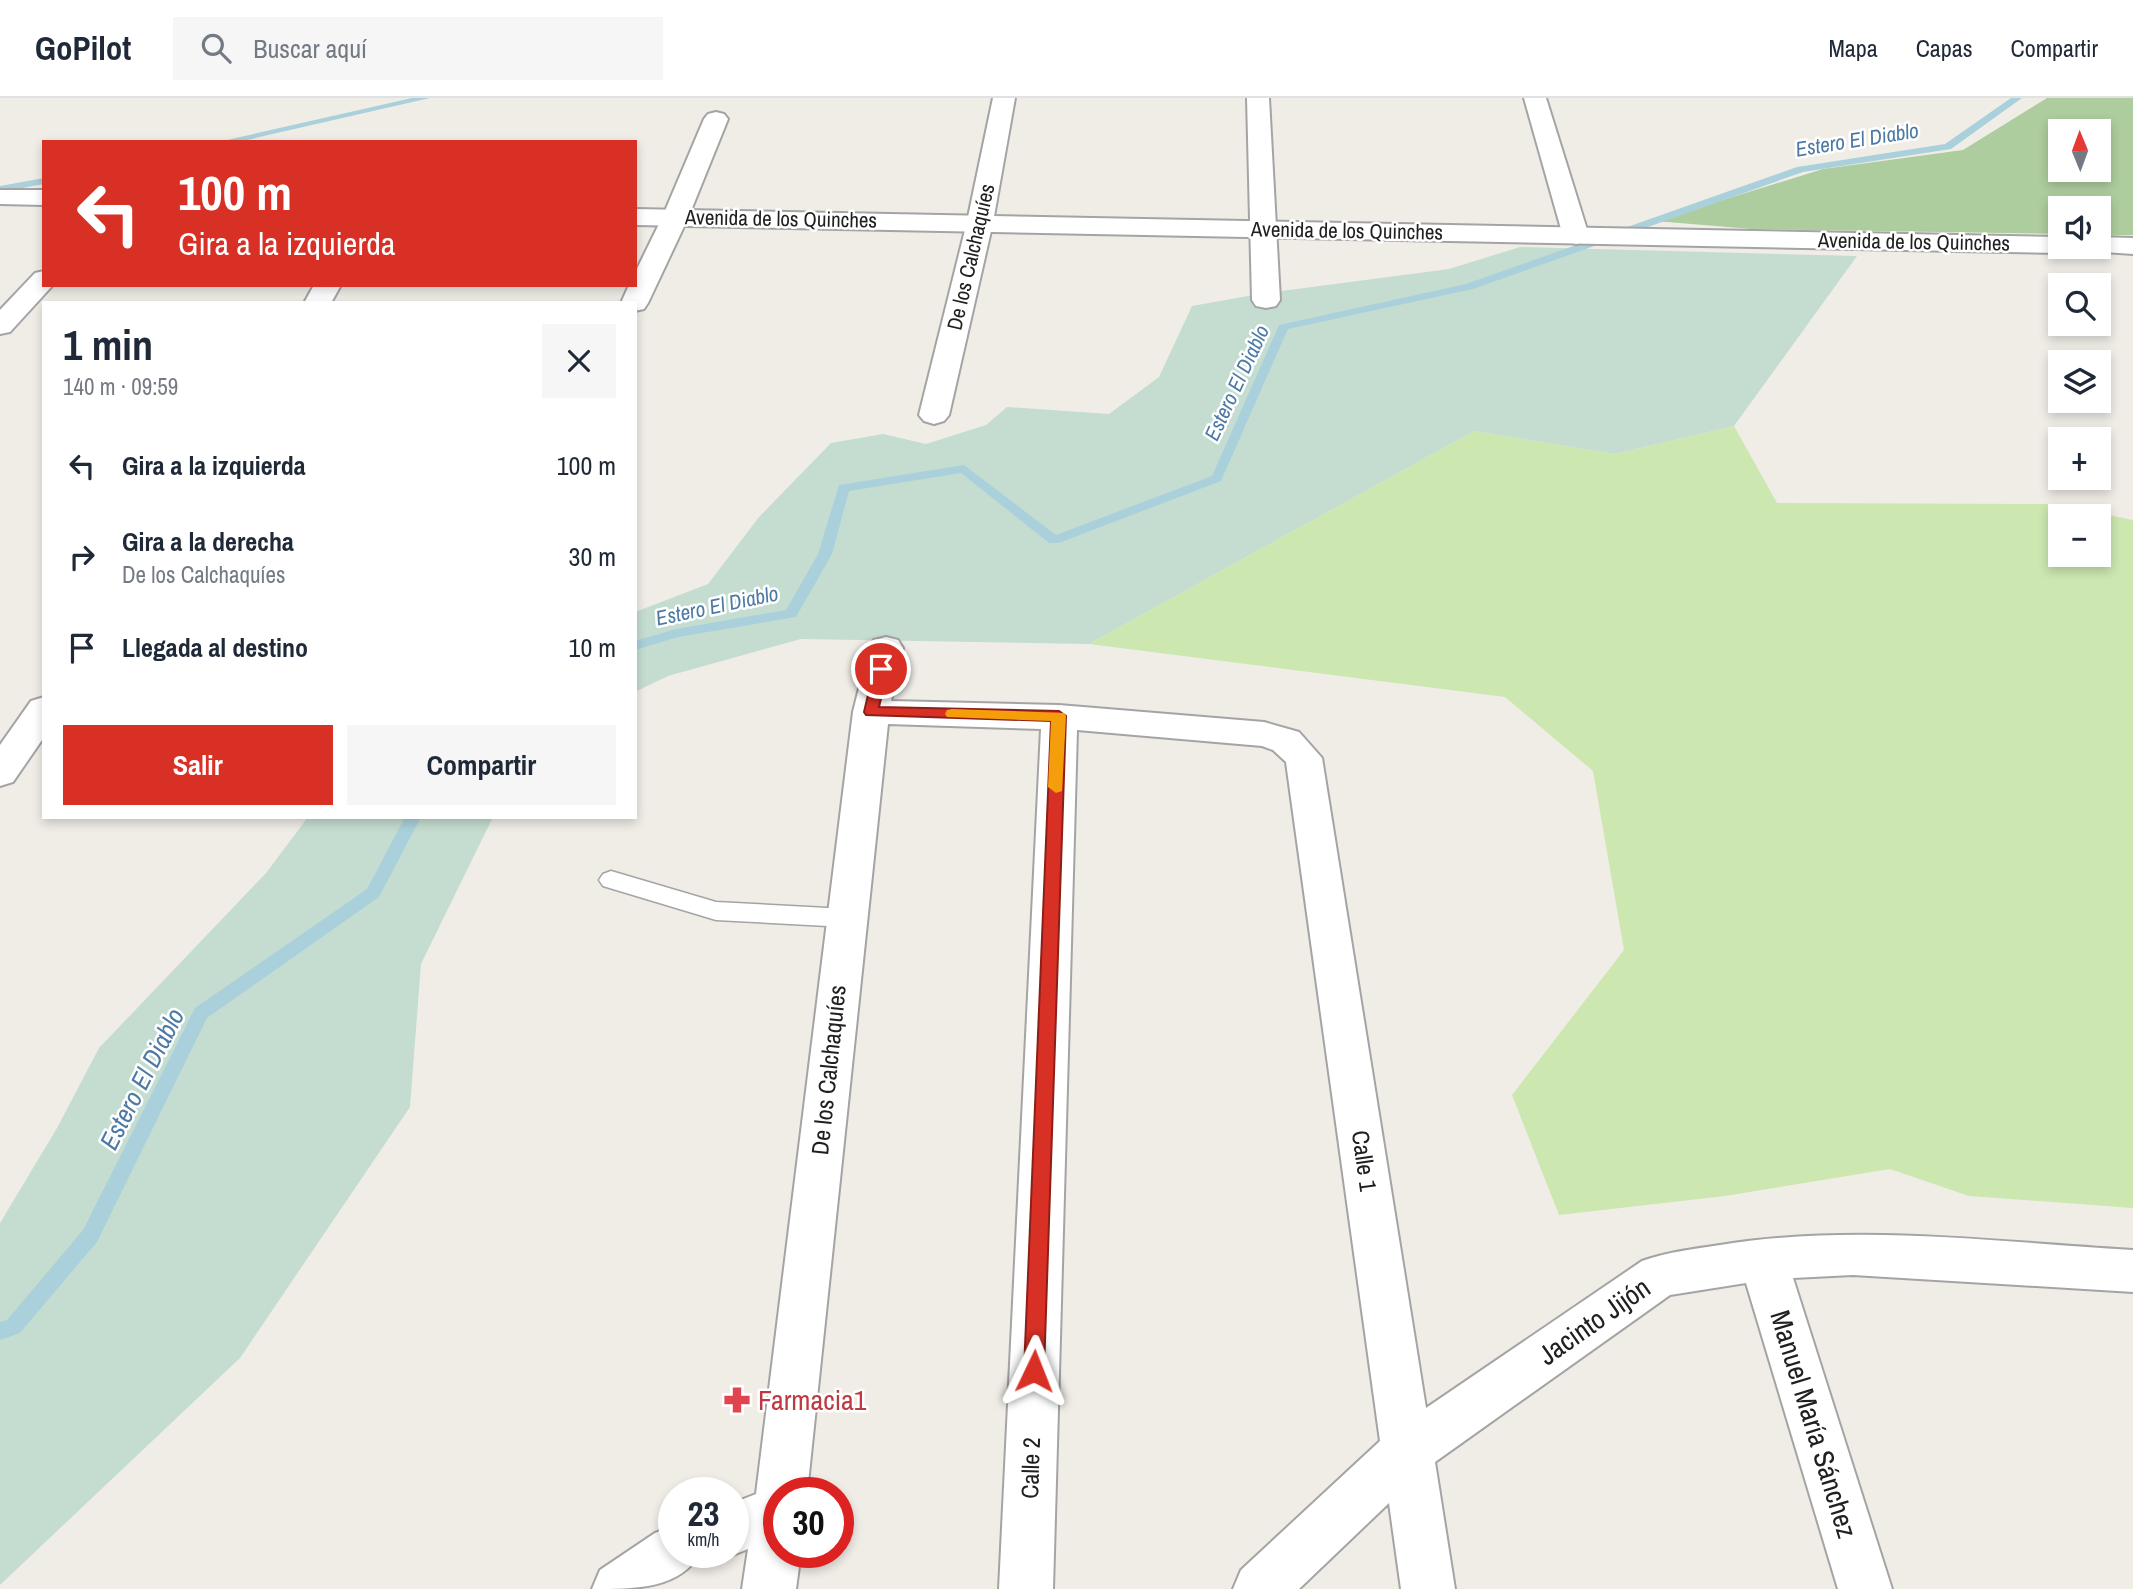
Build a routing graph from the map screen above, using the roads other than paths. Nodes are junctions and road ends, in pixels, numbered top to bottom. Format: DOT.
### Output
graph roads {
  1 [pos="1004,98"];
  2 [pos="1258,98"];
  3 [pos="1535,98"];
  4 [pos="716,119"];
  5 [pos="0,197"];
  6 [pos="42,198"];
  7 [pos="637,217"];
  8 [pos="675,218"];
  9 [pos="980,222"];
  10 [pos="1265,229"];
  11 [pos="1586,236"];
  12 [pos="2048,245"];
  13 [pos="2111,245"];
  14 [pos="2133,246"];
  15 [pos="42,281"];
  16 [pos="1266,300"];
  17 [pos="635,301"];
  18 [pos="0,326"];
  19 [pos="934,415"];
  20 [pos="886,648"];
  21 [pos="42,712"];
  22 [pos="871,712"];
  23 [pos="1059,716"];
  24 [pos="14,760"];
  25 [pos="611,880"];
  26 [pos="846,918"];
  27 [pos="1763,1259"];
  28 [pos="2133,1271"];
  29 [pos="1407,1451"];
  30 [pos="783,1477"];
  31 [pos="658,1563"];
  32 [pos="771,1568"];
  33 [pos="619,1589"];
  34 [pos="768,1589"];
  35 [pos="1026,1589"];
  36 [pos="1261,1589"];
  37 [pos="1428,1589"];
  38 [pos="1865,1589"];
  1 -- 9 [label="street, De los Calchaquíes"];
  2 -- 10 [label="street"];
  3 -- 11 [label="street"];
  4 -- 8 [label="street"];
  5 -- 6 [label="street"];
  7 -- 8 [label="street, Avenida de los Quinches"];
  8 -- 9 [label="street, Avenida de los Quinches"];
  8 -- 17 [label="street"];
  9 -- 10 [label="street, Avenida de los Quinches"];
  9 -- 19 [label="street, De los Calchaquíes"];
  10 -- 11 [label="street, Avenida de los Quinches"];
  10 -- 16 [label="street"];
  11 -- 12 [label="street, Avenida de los Quinches"];
  13 -- 14 [label="street"];
  15 -- 18 [label="street"];
  20 -- 22 [label="street, De los Calchaquíes"];
  21 -- 24 [label="street"];
  22 -- 23 [label="street"];
  22 -- 26 [label="street, De los Calchaquíes"];
  23 -- 29 [label="street, Calle 1"];
  23 -- 35 [label="street, Calle 2"];
  25 -- 26 [label="lane"];
  26 -- 30 [label="street, De los Calchaquíes"];
  27 -- 28 [label="street, Jacinto Jijón"];
  27 -- 29 [label="street, Jacinto Jijón"];
  27 -- 38 [label="street, Manuel María Sánchez"];
  29 -- 36 [label="street, Jacinto Jijón"];
  29 -- 37 [label="street, Calle 1"];
  31 -- 33 [label="street"];
  32 -- 34 [label="street"];
}
